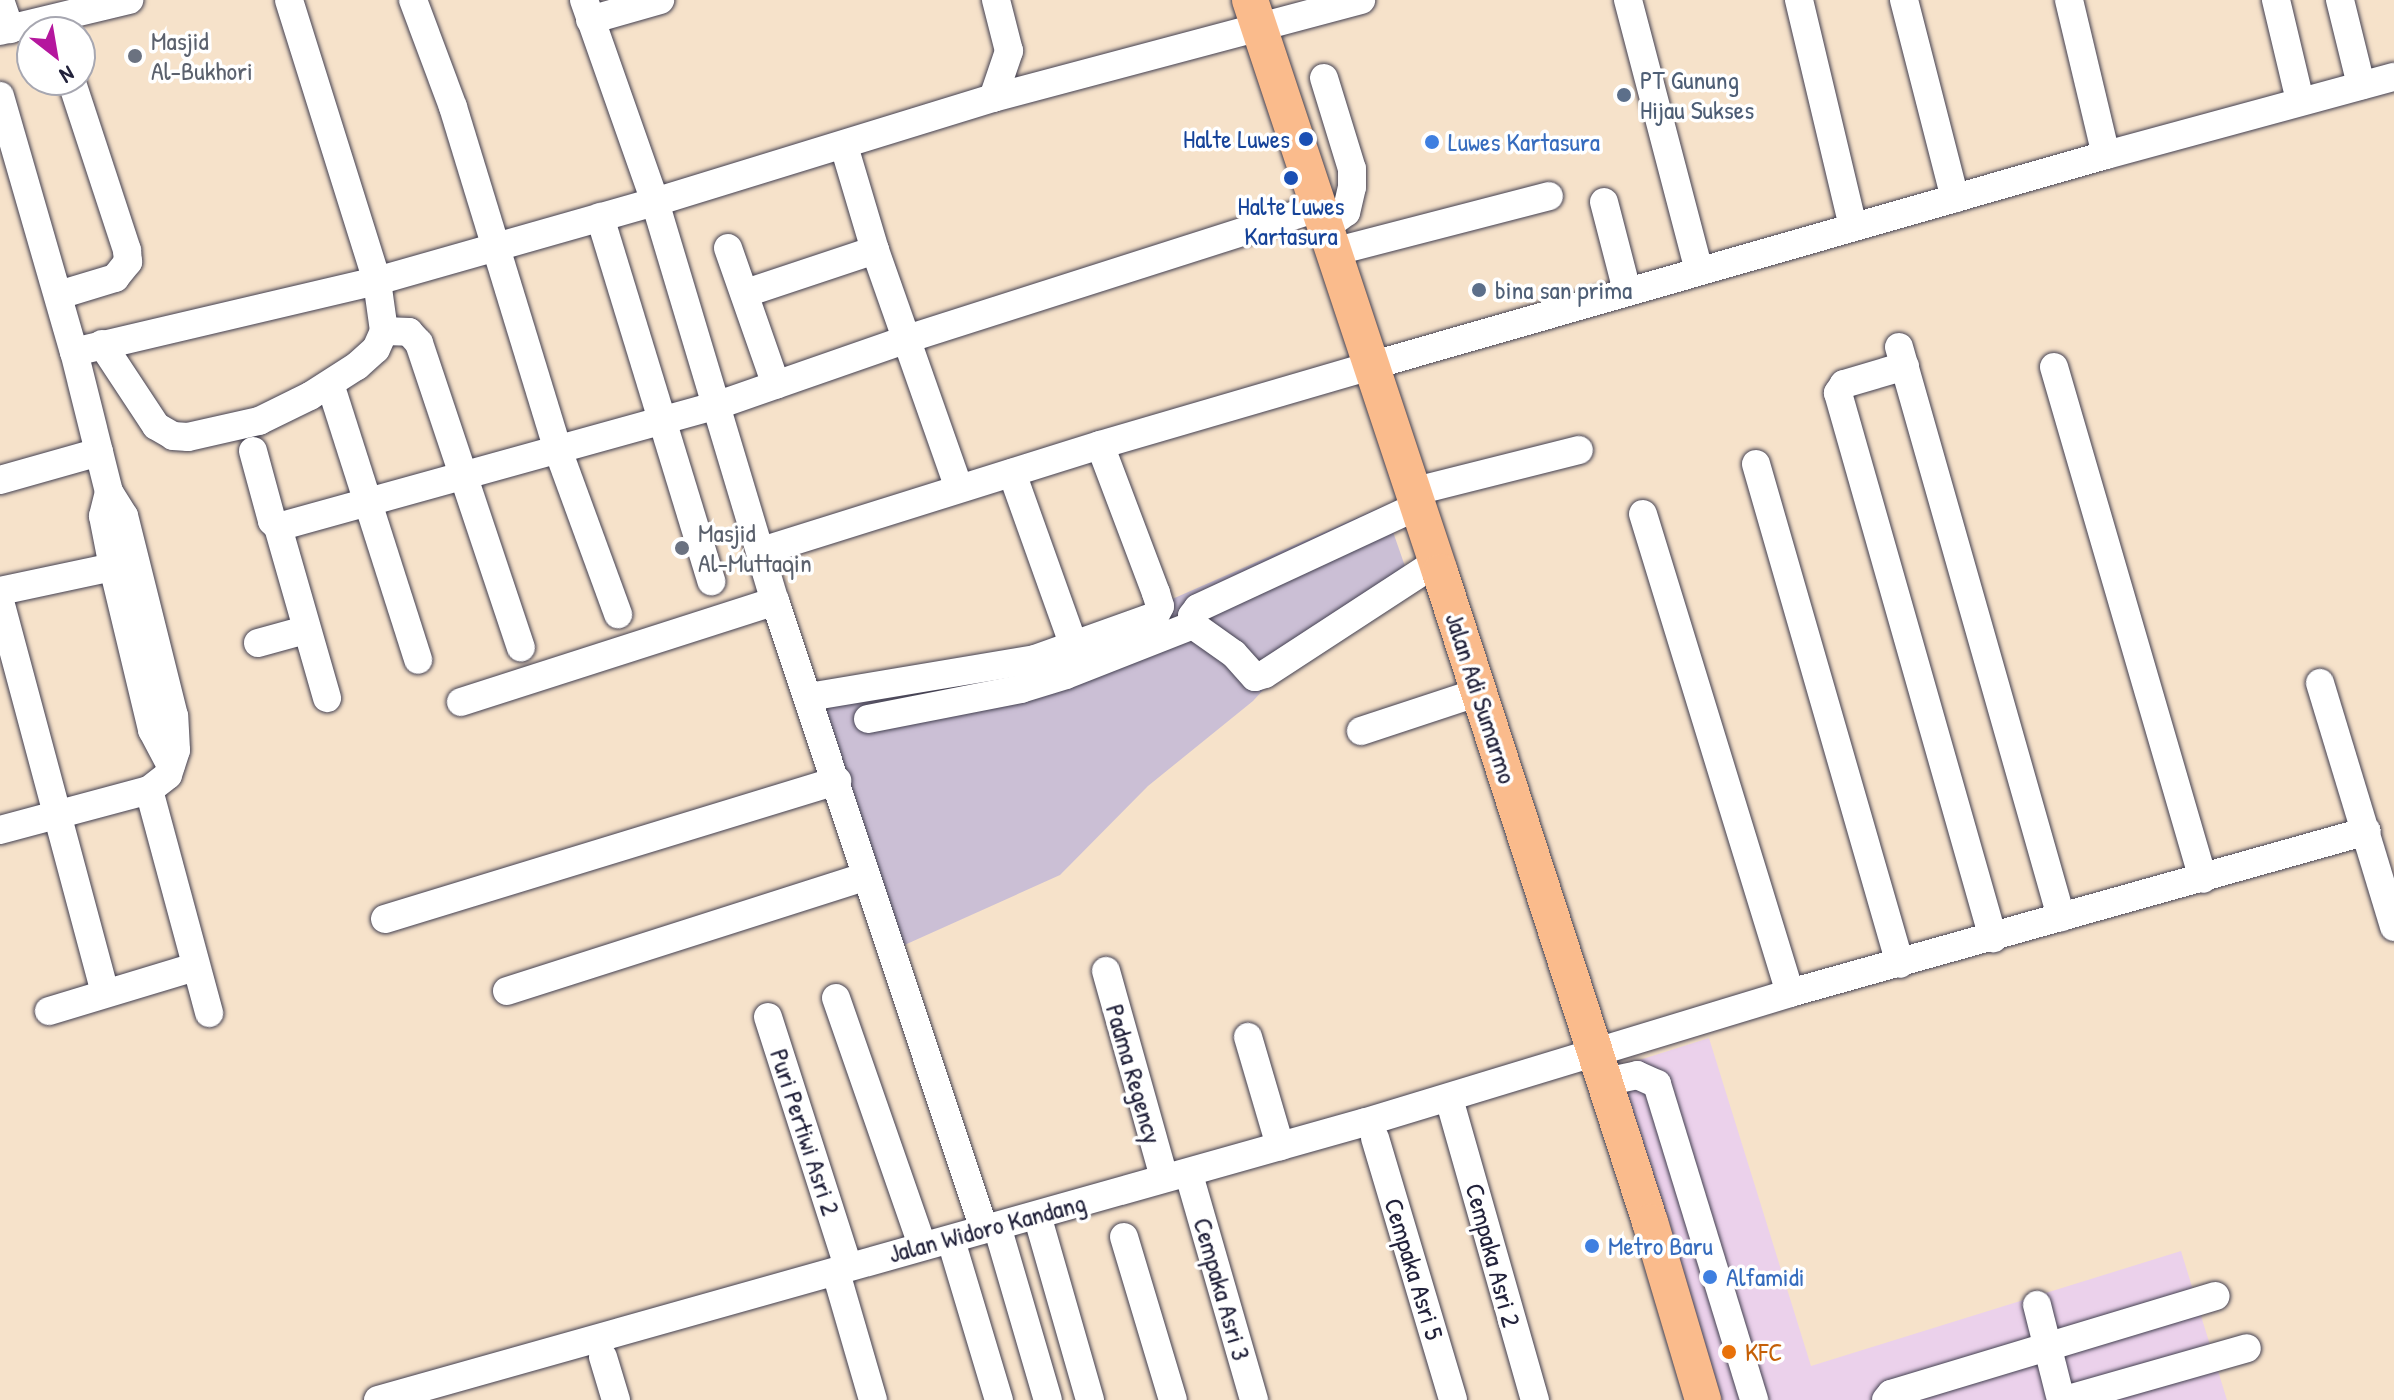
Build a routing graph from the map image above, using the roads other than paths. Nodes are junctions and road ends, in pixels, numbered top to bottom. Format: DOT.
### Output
graph roads {
  1 [pos="0,0"];
  2 [pos="129,0"];
  3 [pos="289,0"];
  4 [pos="413,0"];
  5 [pos="660,0"];
  6 [pos="996,0"];
  7 [pos="1361,0"];
  8 [pos="1628,0"];
  9 [pos="1799,0"];
  10 [pos="1904,0"];
  11 [pos="2069,0"];
  12 [pos="2276,0"];
  13 [pos="2340,0"];
  14 [pos="587,10"];
  15 [pos="1255,14"];
  16 [pos="83,16"];
  17 [pos="5,30"];
  18 [pos="2394,77"];
  19 [pos="1324,78"];
  20 [pos="2361,85"];
  21 [pos="2297,88"];
  22 [pos="0,96"];
  23 [pos="76,96"];
  24 [pos="993,98"];
  25 [pos="844,146"];
  26 [pos="2106,155"];
  27 [pos="1549,196"];
  28 [pos="1955,199"];
  29 [pos="655,202"];
  30 [pos="1604,202"];
  31 [pos="600,217"];
  32 [pos="1853,226"];
  33 [pos="1325,229"];
  34 [pos="497,248"];
  35 [pos="728,248"];
  36 [pos="875,250"];
  37 [pos="1699,271"];
  38 [pos="377,281"];
  39 [pos="1627,291"];
  40 [pos="746,293"];
  41 [pos="59,295"];
  42 [pos="384,331"];
  43 [pos="907,339"];
  44 [pos="102,344"];
  45 [pos="1370,366"];
  46 [pos="2054,367"];
  47 [pos="80,378"];
  48 [pos="776,385"];
  49 [pos="333,393"];
  50 [pos="718,405"];
  51 [pos="665,422"];
  52 [pos="1100,445"];
  53 [pos="558,450"];
  54 [pos="1579,450"];
  55 [pos="253,451"];
  56 [pos="99,452"];
  57 [pos="1756,464"];
  58 [pos="1012,473"];
  59 [pos="461,476"];
  60 [pos="0,480"];
  61 [pos="959,488"];
  62 [pos="109,492"];
  63 [pos="1415,499"];
  64 [pos="367,500"];
  65 [pos="1643,514"];
  66 [pos="278,527"];
  67 [pos="762,551"];
  68 [pos="113,567"];
  69 [pos="1441,575"];
  70 [pos="711,581"];
  71 [pos="0,591"];
  72 [pos="0,601"];
  73 [pos="775,601"];
  74 [pos="618,614"];
  75 [pos="1193,625"];
  76 [pos="140,628"];
  77 [pos="305,630"];
  78 [pos="258,643"];
  79 [pos="1074,646"];
  80 [pos="521,647"];
  81 [pos="418,660"];
  82 [pos="2320,683"];
  83 [pos="1479,692"];
  84 [pos="809,697"];
  85 [pos="327,698"];
  86 [pos="461,702"];
  87 [pos="868,719"];
  88 [pos="1361,731"];
  89 [pos="837,781"];
  90 [pos="149,790"];
  91 [pos="54,814"];
  92 [pos="0,830"];
  93 [pos="2367,831"];
  94 [pos="865,877"];
  95 [pos="2203,879"];
  96 [pos="2061,917"];
  97 [pos="385,919"];
  98 [pos="2394,927"];
  99 [pos="1993,938"];
  100 [pos="1900,964"];
  101 [pos="195,967"];
  102 [pos="1106,971"];
  103 [pos="507,991"];
  104 [pos="105,992"];
  105 [pos="1790,993"];
  106 [pos="836,998"];
  107 [pos="49,1011"];
  108 [pos="209,1013"];
  109 [pos="768,1017"];
  110 [pos="1248,1037"];
  111 [pos="1600,1067"];
  112 [pos="1452,1109"];
  113 [pos="1375,1138"];
  114 [pos="1280,1146"];
  115 [pos="1177,1178"];
  116 [pos="1695,1209"];
  117 [pos="1039,1222"];
  118 [pos="1650,1222"];
  119 [pos="990,1228"];
  120 [pos="919,1236"];
  121 [pos="1124,1237"];
  122 [pos="953,1247"];
  123 [pos="843,1263"];
  124 [pos="2216,1296"];
  125 [pos="2037,1305"];
  126 [pos="2047,1346"];
  127 [pos="2247,1348"];
  128 [pos="603,1357"];
  129 [pos="378,1400"];
  130 [pos="616,1400"];
  131 [pos="873,1400"];
  132 [pos="999,1400"];
  133 [pos="1048,1400"];
  134 [pos="1090,1400"];
  135 [pos="1173,1400"];
  136 [pos="1254,1400"];
  137 [pos="1453,1400"];
  138 [pos="1535,1400"];
  139 [pos="1703,1400"];
  140 [pos="1754,1400"];
  141 [pos="1886,1400"];
  142 [pos="2063,1400"];
  1 -- 17 [label="street"];
  2 -- 16 [label="street"];
  3 -- 38 [label="street"];
  4 -- 34 [label="street"];
  5 -- 14 [label="street"];
  6 -- 24 [label="street"];
  7 -- 15 [label="street"];
  8 -- 37 [label="street"];
  9 -- 32 [label="street"];
  10 -- 28 [label="street"];
  11 -- 26 [label="street"];
  12 -- 21 [label="street"];
  13 -- 20 [label="street"];
  14 -- 29 [label="street"];
  15 -- 24 [label="street"];
  15 -- 33 [label="main road, Jalan Adi Sumarmo"];
  18 -- 20 [label="street"];
  19 -- 33 [label="street"];
  20 -- 26 [label="street"];
  22 -- 41 [label="street"];
  23 -- 41 [label="street"];
  24 -- 25 [label="street"];
  25 -- 29 [label="street"];
  25 -- 36 [label="street"];
  26 -- 28 [label="street"];
  27 -- 33 [label="street"];
  28 -- 32 [label="street"];
  29 -- 31 [label="street"];
  29 -- 50 [label="street"];
  30 -- 39 [label="street"];
  31 -- 34 [label="street"];
  31 -- 51 [label="street"];
  32 -- 37 [label="street"];
  33 -- 43 [label="street"];
  33 -- 45 [label="main road, Jalan Adi Sumarmo"];
  34 -- 38 [label="street"];
  34 -- 53 [label="street"];
  35 -- 40 [label="street"];
  36 -- 40 [label="street"];
  36 -- 43 [label="street"];
  37 -- 39 [label="street"];
  38 -- 42 [label="street"];
  38 -- 44 [label="street"];
  39 -- 45 [label="street"];
  40 -- 48 [label="street"];
  41 -- 47 [label="street"];
  42 -- 44 [label="street"];
  42 -- 59 [label="street"];
  43 -- 48 [label="street"];
  43 -- 61 [label="street"];
  44 -- 47 [label="street"];
  45 -- 52 [label="street"];
  45 -- 63 [label="main road, Jalan Adi Sumarmo"];
  46 -- 95 [label="street"];
  47 -- 56 [label="street"];
  48 -- 50 [label="street"];
  49 -- 64 [label="street"];
  50 -- 51 [label="street"];
  50 -- 67 [label="street"];
  51 -- 53 [label="street"];
  51 -- 70 [label="street"];
  52 -- 58 [label="street"];
  52 -- 79 [label="street"];
  53 -- 59 [label="street"];
  53 -- 74 [label="street"];
  54 -- 63 [label="street"];
  55 -- 66 [label="street"];
  56 -- 60 [label="street"];
  56 -- 62 [label="street"];
  57 -- 100 [label="street"];
  58 -- 61 [label="street"];
  58 -- 79 [label="street"];
  59 -- 64 [label="street"];
  59 -- 80 [label="street"];
  61 -- 67 [label="street"];
  62 -- 68 [label="street"];
  62 -- 76 [label="street"];
  63 -- 69 [label="main road, Jalan Adi Sumarmo"];
  63 -- 75 [label="street"];
  64 -- 66 [label="street"];
  64 -- 81 [label="street"];
  65 -- 105 [label="street"];
  66 -- 77 [label="street"];
  67 -- 73 [label="street"];
  68 -- 71 [label="street"];
  68 -- 76 [label="street"];
  69 -- 75 [label="street"];
  69 -- 83 [label="main road, Jalan Adi Sumarmo"];
  72 -- 91 [label="street"];
  73 -- 84 [label="street"];
  73 -- 86 [label="street"];
  75 -- 87 [label="street"];
  76 -- 90 [label="street"];
  77 -- 78 [label="street"];
  77 -- 85 [label="street"];
  79 -- 84 [label="street"];
  82 -- 93 [label="street"];
  83 -- 88 [label="street"];
  83 -- 111 [label="main road, Jalan Adi Sumarmo"];
  84 -- 89 [label="street"];
  89 -- 94 [label="street"];
  89 -- 97 [label="street"];
  90 -- 91 [label="street"];
  90 -- 101 [label="street"];
  91 -- 92 [label="street"];
  91 -- 104 [label="street"];
  93 -- 95 [label="street"];
  93 -- 98 [label="street"];
  94 -- 103 [label="street"];
  94 -- 119 [label="street"];
  95 -- 96 [label="street"];
  96 -- 99 [label="street"];
  96 -- 99 [label="street"];
  99 -- 100 [label="street"];
  100 -- 105 [label="street"];
  101 -- 104 [label="street"];
  101 -- 108 [label="street"];
  102 -- 115 [label="street, Padma Regency"];
  104 -- 107 [label="street"];
  105 -- 111 [label="street"];
  106 -- 120 [label="street"];
  109 -- 123 [label="street, Puri Pertiwi Asri 2"];
  110 -- 114 [label="street"];
  111 -- 114 [label="street, Jalan Widoro Kandang"];
  111 -- 116 [label="street"];
  111 -- 118 [label="main road, Jalan Adi Sumarmo"];
  112 -- 138 [label="street, Cempaka Asri 2"];
  113 -- 137 [label="street, Cempaka Asri 5"];
  114 -- 115 [label="street, Jalan Widoro Kandang"];
  115 -- 119 [label="street, Jalan Widoro Kandang"];
  115 -- 136 [label="street, Cempaka Asri 3"];
  116 -- 118 [label="street"];
  116 -- 140 [label="street"];
  117 -- 134 [label="street"];
  118 -- 139 [label="main road, Jalan Adi Sumarmo"];
  119 -- 120 [label="street, Jalan Widoro Kandang"];
  119 -- 133 [label="street"];
  120 -- 123 [label="street, Jalan Widoro Kandang"];
  121 -- 135 [label="street"];
  122 -- 132 [label="street"];
  123 -- 129 [label="street, Jalan Widoro Kandang"];
  123 -- 131 [label="street, Puri Pertiwi Asri 2"];
  124 -- 126 [label="street"];
  125 -- 126 [label="street"];
  126 -- 141 [label="street"];
  126 -- 142 [label="street"];
  127 -- 142 [label="street"];
  128 -- 130 [label="street"];
}
